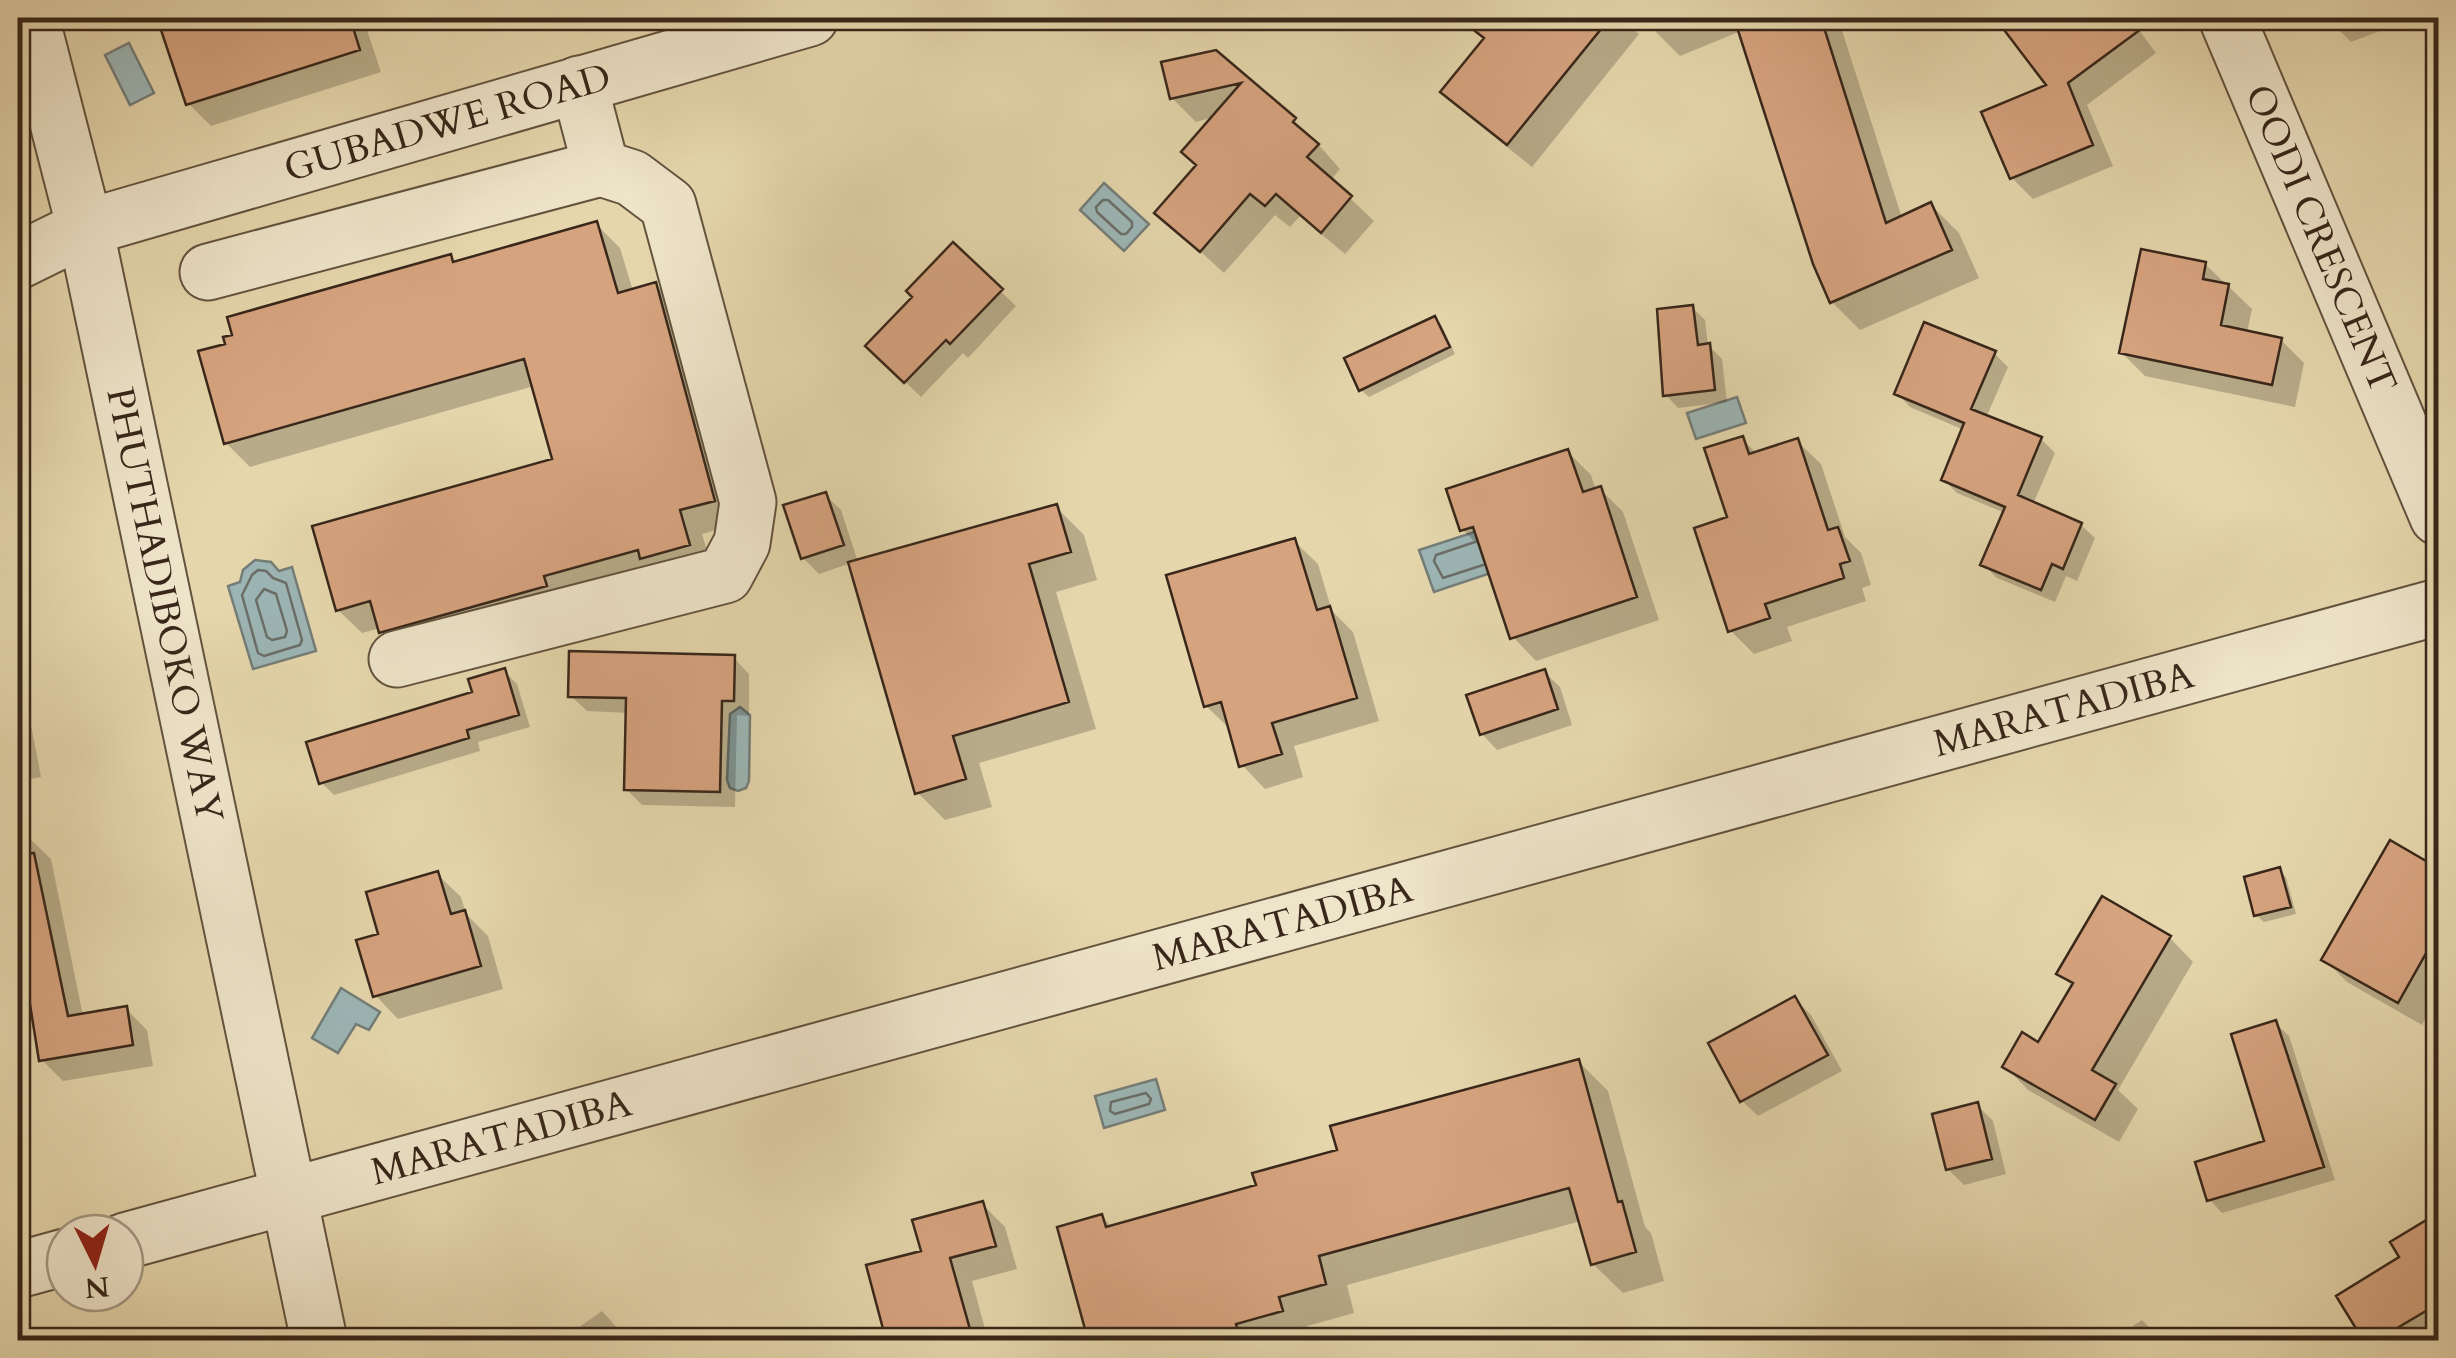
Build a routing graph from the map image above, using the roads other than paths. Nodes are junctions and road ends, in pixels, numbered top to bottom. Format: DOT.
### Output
graph roads {
  1 [pos="31,18"];
  2 [pos="810,18"];
  3 [pos="2228,18"];
  4 [pos="579,84"];
  5 [pos="601,168"];
  6 [pos="85,228"];
  7 [pos="18,261"];
  8 [pos="208,272"];
  9 [pos="2438,517"];
  10 [pos="2438,608"];
  11 [pos="397,659"];
  12 [pos="290,1196"];
  13 [pos="145,1236"];
  14 [pos="45,1263"];
  15 [pos="18,1270"];
  16 [pos="319,1340"];
  1 -- 6 [label="street, PHUTHADIBOKO WAY"];
  2 -- 4 [label="street, GUBADWE ROAD"];
  3 -- 9 [label="street, OODI CRESCENT"];
  4 -- 5 [label="street"];
  4 -- 6 [label="street, GUBADWE ROAD"];
  5 -- 8 [label="street"];
  5 -- 11 [label="street"];
  6 -- 7 [label="street, GUBADWE ROAD"];
  6 -- 12 [label="street, PHUTHADIBOKO WAY"];
  10 -- 12 [label="street, MARATADIBA"];
  12 -- 13 [label="street, MARATADIBA"];
  12 -- 16 [label="street, PHUTHADIBOKO WAY"];
  14 -- 15 [label="street"];
}
